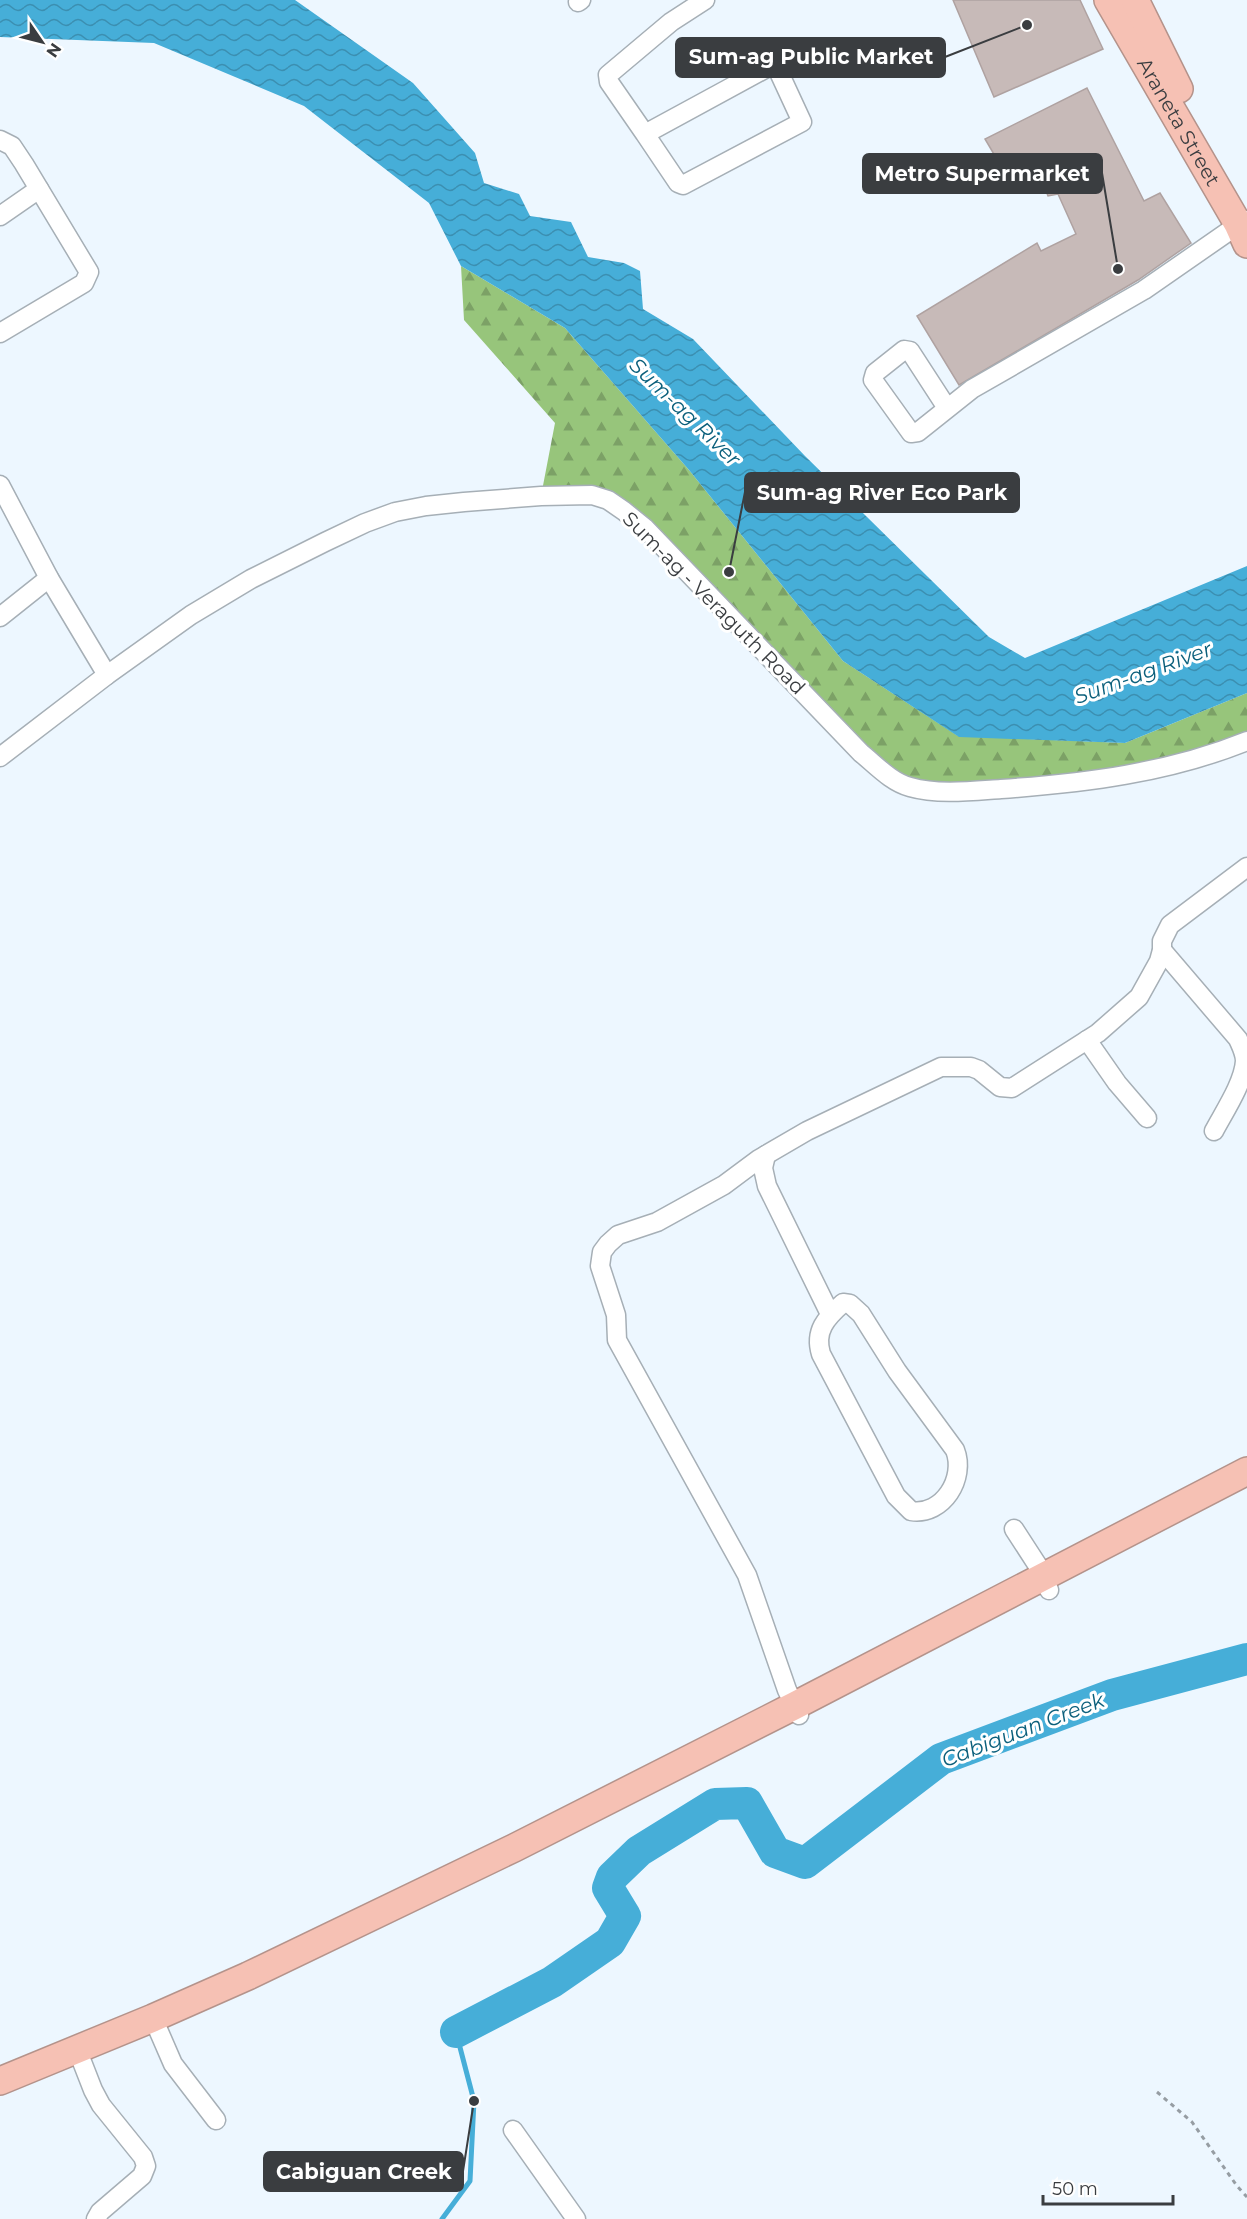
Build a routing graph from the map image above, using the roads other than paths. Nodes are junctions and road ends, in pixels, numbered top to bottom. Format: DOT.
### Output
graph roads {
  1 [pos="705,0"];
  2 [pos="1108,0"];
  3 [pos="1135,0"];
  4 [pos="645,134"];
  5 [pos="0,140"];
  6 [pos="39,189"];
  7 [pos="0,216"];
  8 [pos="1245,223"];
  9 [pos="2,327"];
  10 [pos="947,408"];
  11 [pos="2,495"];
  12 [pos="49,578"];
  13 [pos="0,617"];
  14 [pos="107,675"];
  15 [pos="1247,741"];
  16 [pos="0,758"];
  17 [pos="1247,867"];
  18 [pos="1162,950"];
  19 [pos="1087,1040"];
  20 [pos="1147,1118"];
  21 [pos="1214,1131"];
  22 [pos="766,1155"];
  23 [pos="830,1314"];
  24 [pos="1247,1472"];
  25 [pos="1247,1486"];
  26 [pos="1014,1529"];
  27 [pos="1046,1584"];
  28 [pos="797,1712"];
  29 [pos="155,2024"];
  30 [pos="80,2055"];
  31 [pos="0,2080"];
  32 [pos="0,2094"];
  33 [pos="216,2120"];
  34 [pos="513,2130"];
  35 [pos="96,2219"];
  36 [pos="576,2219"];
  1 -- 4 [label="street"];
  2 -- 8 [label="highway, Araneta Street"];
  3 -- 8 [label="highway, Araneta Street"];
  4 -- 4 [label="street"];
  5 -- 6 [label="street"];
  6 -- 7 [label="street"];
  6 -- 9 [label="street"];
  8 -- 10 [label="street"];
  10 -- 10 [label="street"];
  11 -- 12 [label="street"];
  12 -- 13 [label="street"];
  12 -- 14 [label="street"];
  14 -- 15 [label="street, Sum-ag - Veraguth Road"];
  14 -- 16 [label="street, Sum-ag - Veraguth Road"];
  17 -- 18 [label="street"];
  18 -- 19 [label="street"];
  18 -- 21 [label="street"];
  19 -- 20 [label="street"];
  19 -- 22 [label="street"];
  22 -- 23 [label="street"];
  22 -- 28 [label="street"];
  23 -- 23 [label="street"];
  24 -- 27 [label="highway"];
  25 -- 27 [label="highway"];
  26 -- 27 [label="street"];
  27 -- 28 [label="highway"];
  28 -- 29 [label="highway"];
  29 -- 30 [label="highway"];
  29 -- 33 [label="street"];
  30 -- 31 [label="highway"];
  30 -- 32 [label="highway"];
  30 -- 35 [label="street"];
  34 -- 36 [label="street"];
}
